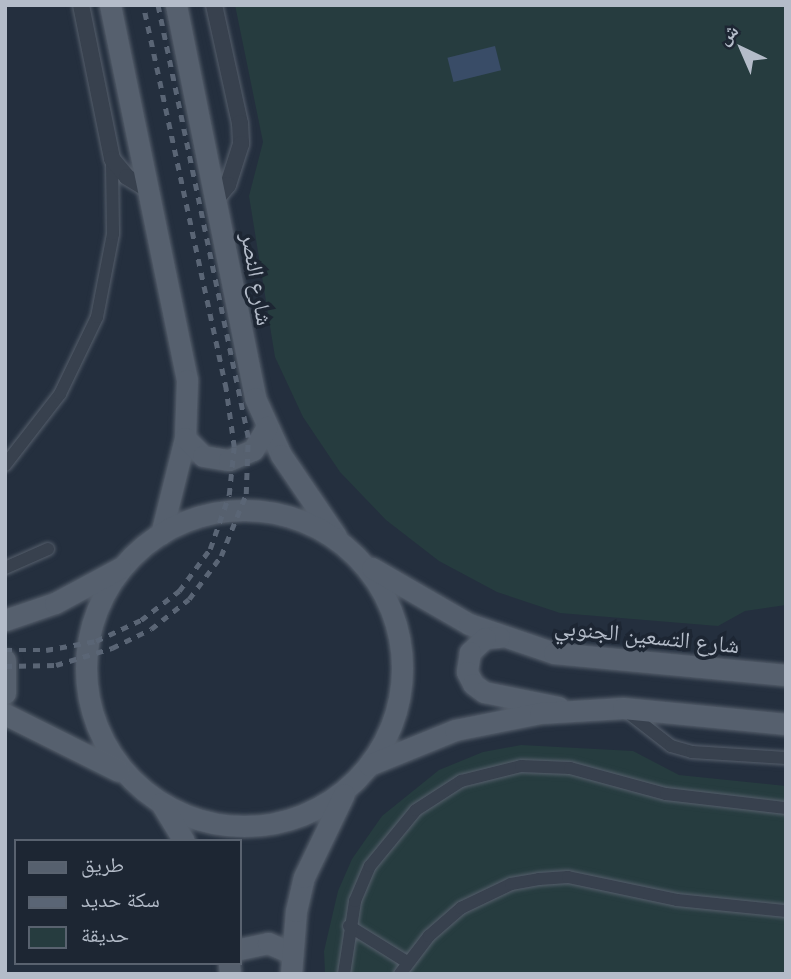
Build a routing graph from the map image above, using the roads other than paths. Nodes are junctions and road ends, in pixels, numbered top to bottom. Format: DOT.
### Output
graph roads {
  1 [pos="81,5"];
  2 [pos="110,5"];
  3 [pos="176,5"];
  4 [pos="215,5"];
  5 [pos="112,159"];
  6 [pos="149,190"];
  7 [pos="218,198"];
  8 [pos="267,427"];
  9 [pos="185,438"];
  10 [pos="5,465"];
  11 [pos="161,534"];
  12 [pos="340,541"];
  13 [pos="48,549"];
  14 [pos="358,557"];
  15 [pos="125,565"];
  16 [pos="5,568"];
  17 [pos="5,620"];
  18 [pos="499,636"];
  19 [pos="5,660"];
  20 [pos="786,675"];
  21 [pos="5,693"];
  22 [pos="623,708"];
  23 [pos="567,710"];
  24 [pos="5,714"];
  25 [pos="786,724"];
  26 [pos="786,758"];
  27 [pos="369,765"];
  28 [pos="128,777"];
  29 [pos="348,788"];
  30 [pos="161,803"];
  31 [pos="786,808"];
  32 [pos="183,839"];
  33 [pos="786,911"];
  34 [pos="349,926"];
  35 [pos="242,949"];
  36 [pos="291,963"];
  37 [pos="403,968"];
  38 [pos="344,974"];
  1 -- 5 [label="street"];
  2 -- 6 [label="main road"];
  3 -- 7 [label="main road, شارع النصر"];
  4 -- 7 [label="street"];
  5 -- 6 [label="street"];
  5 -- 10 [label="street"];
  6 -- 9 [label="main road"];
  7 -- 8 [label="main road, شارع النصر"];
  8 -- 9 [label="main road"];
  8 -- 12 [label="main road, شارع النصر"];
  9 -- 11 [label="main road"];
  11 -- 12 [label="main road"];
  11 -- 15 [label="main road"];
  12 -- 14 [label="main road"];
  13 -- 16 [label="street"];
  14 -- 18 [label="main road, شارع التسعين الجنوبي"];
  14 -- 27 [label="main road"];
  15 -- 17 [label="main road"];
  15 -- 28 [label="main road"];
  18 -- 20 [label="main road, شارع التسعين الجنوبي"];
  18 -- 23 [label="main road"];
  19 -- 21 [label="main road"];
  22 -- 23 [label="main road"];
  22 -- 25 [label="main road"];
  22 -- 26 [label="street"];
  23 -- 27 [label="main road"];
  24 -- 28 [label="main road"];
  27 -- 29 [label="main road"];
  28 -- 30 [label="main road"];
  29 -- 30 [label="main road"];
  29 -- 36 [label="main road"];
  30 -- 32 [label="main road"];
  31 -- 34 [label="street"];
  33 -- 37 [label="street"];
  34 -- 37 [label="street"];
  34 -- 38 [label="street"];
  35 -- 36 [label="main road"];
}
